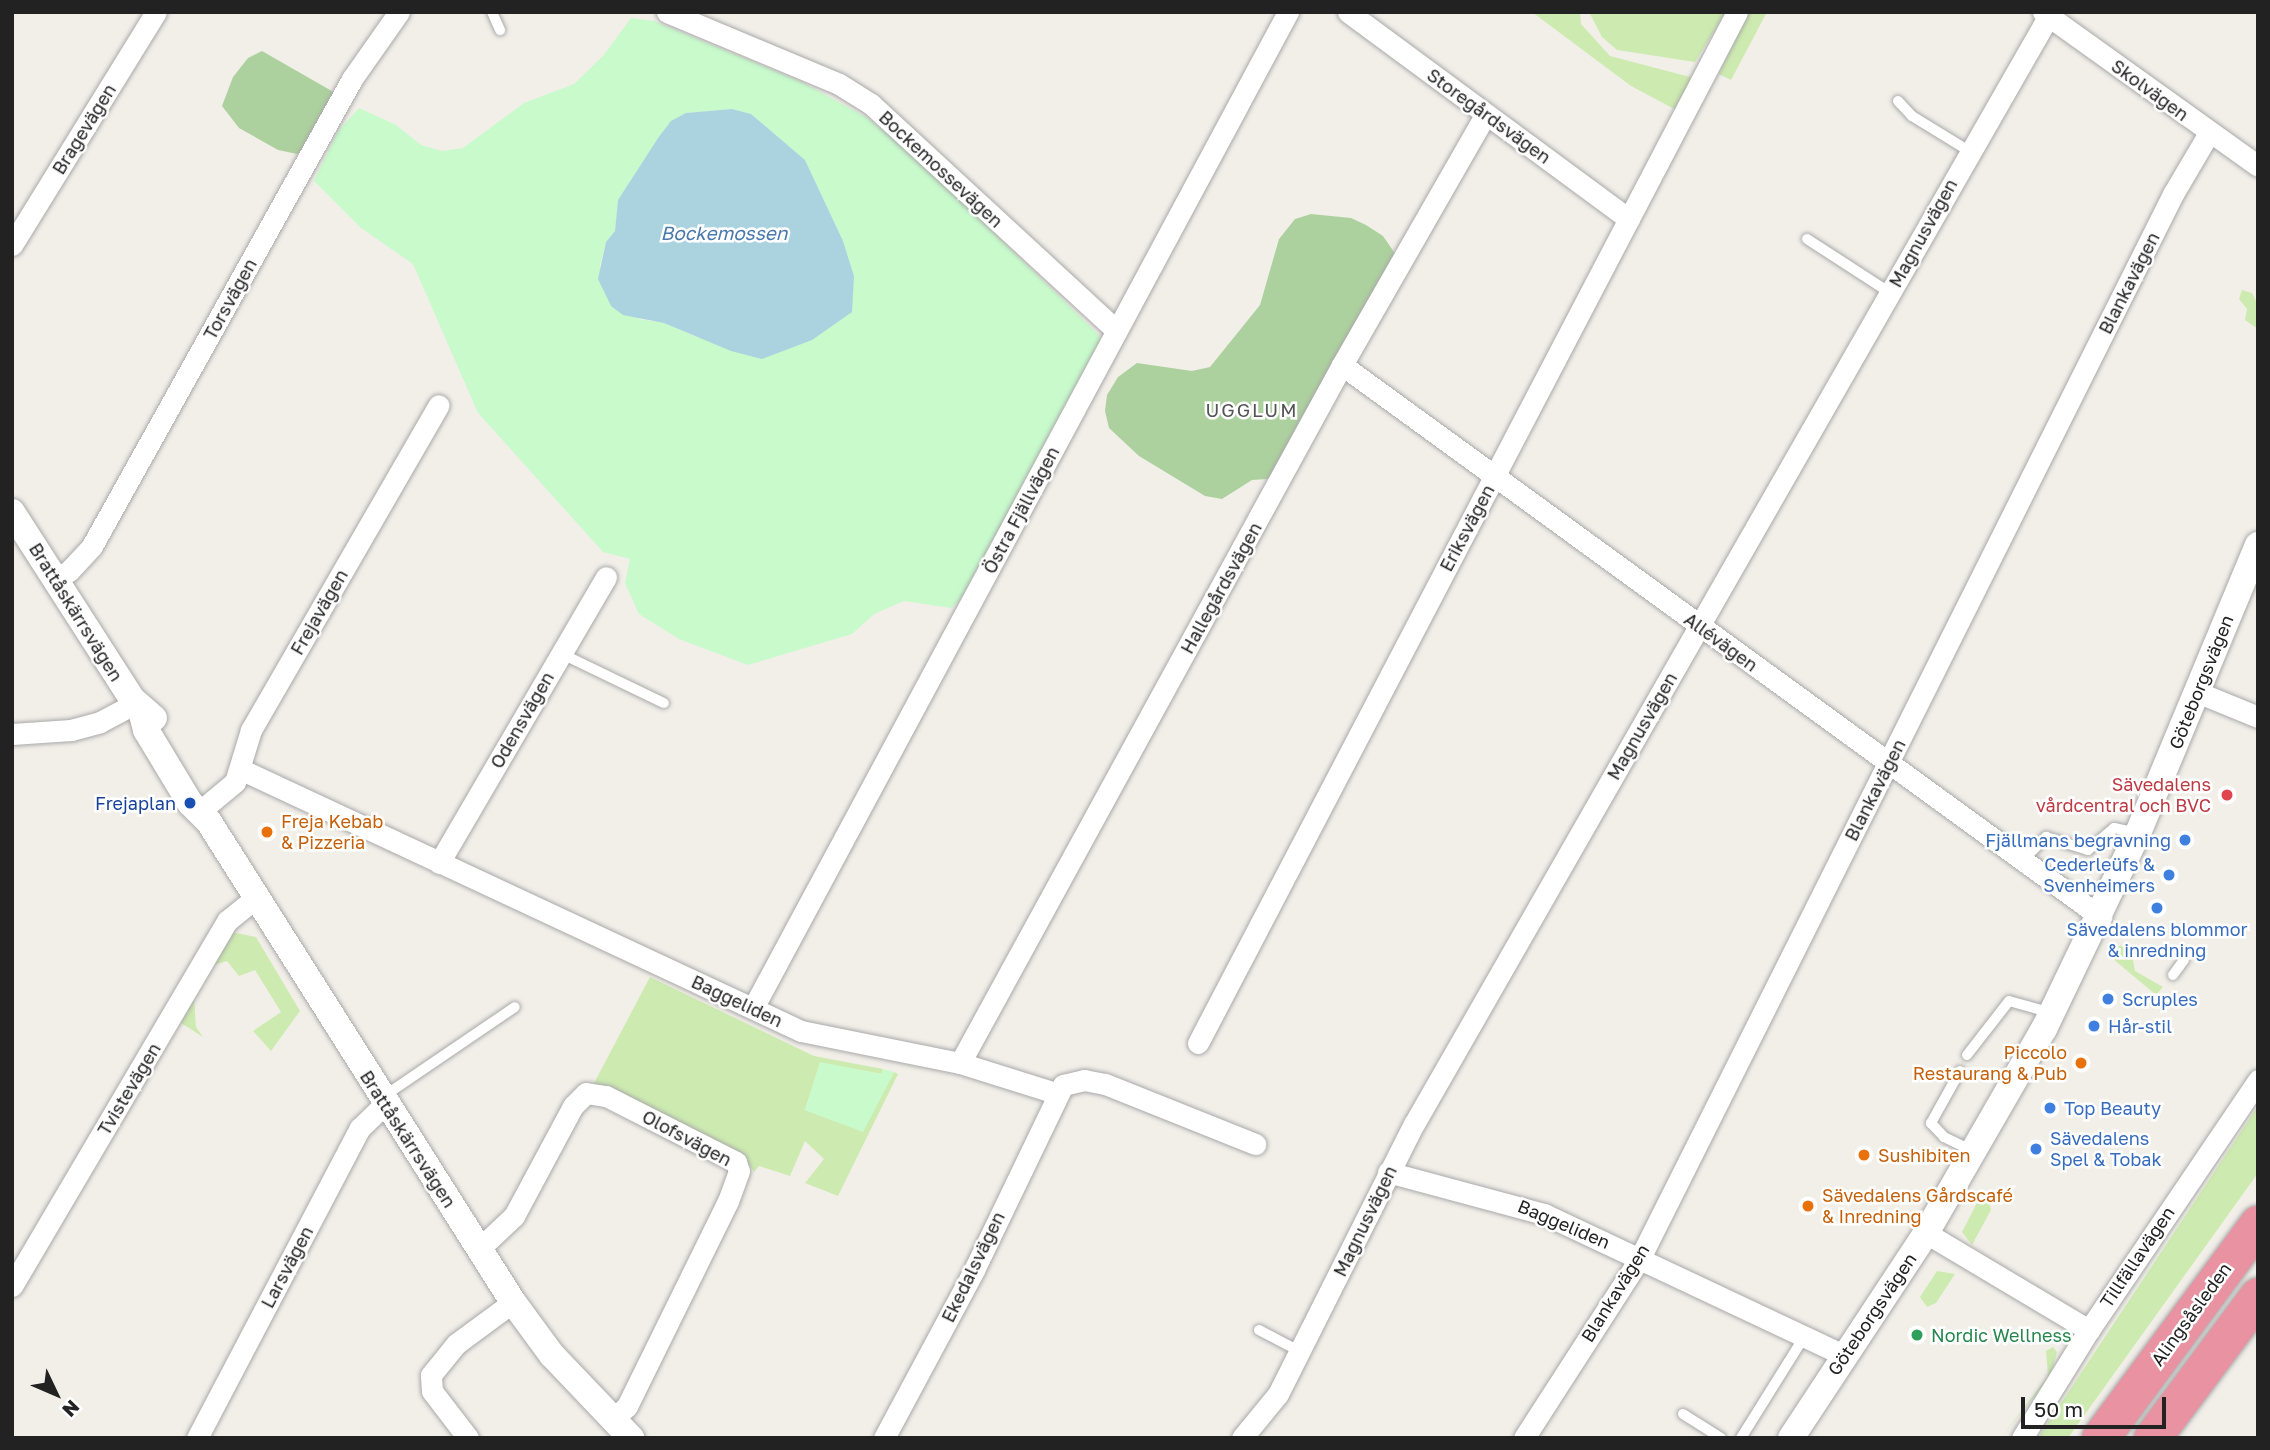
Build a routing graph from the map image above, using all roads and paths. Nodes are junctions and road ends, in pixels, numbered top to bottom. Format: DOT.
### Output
graph roads {
  1 [pos="156,12"];
  2 [pos="399,12"];
  3 [pos="492,12"];
  4 [pos="667,12"];
  5 [pos="1288,12"];
  6 [pos="1348,12"];
  7 [pos="1737,12"];
  8 [pos="2045,14"];
  9 [pos="500,30"];
  10 [pos="1898,101"];
  11 [pos="1486,114"];
  12 [pos="2209,133"];
  13 [pos="1969,151"];
  14 [pos="2258,166"];
  15 [pos="1629,219"];
  16 [pos="1807,239"];
  17 [pos="12,245"];
  18 [pos="1889,292"];
  19 [pos="1115,329"];
  20 [pos="1342,365"];
  21 [pos="439,405"];
  22 [pos="1494,477"];
  23 [pos="12,512"];
  24 [pos="2258,545"];
  25 [pos="606,577"];
  26 [pos="54,579"];
  27 [pos="1699,625"];
  28 [pos="562,654"];
  29 [pos="2197,692"];
  30 [pos="664,703"];
  31 [pos="138,707"];
  32 [pos="2258,717"];
  33 [pos="12,734"];
  34 [pos="1888,763"];
  35 [pos="240,769"];
  36 [pos="206,813"];
  37 [pos="2129,830"];
  38 [pos="2023,860"];
  39 [pos="439,863"];
  40 [pos="254,899"];
  41 [pos="2101,917"];
  42 [pos="2184,960"];
  43 [pos="2173,975"];
  44 [pos="515,1007"];
  45 [pos="753,1008"];
  46 [pos="2052,1013"];
  47 [pos="1198,1042"];
  48 [pos="1967,1055"];
  49 [pos="960,1063"];
  50 [pos="1960,1071"];
  51 [pos="2258,1080"];
  52 [pos="1056,1093"];
  53 [pos="383,1101"];
  54 [pos="1255,1144"];
  55 [pos="1973,1151"];
  56 [pos="1388,1172"];
  57 [pos="2258,1224"];
  58 [pos="1926,1233"];
  59 [pos="480,1248"];
  60 [pos="1640,1258"];
  61 [pos="13,1284"];
  62 [pos="2258,1296"];
  63 [pos="513,1302"];
  64 [pos="1259,1330"];
  65 [pos="2089,1330"];
  66 [pos="1806,1334"];
  67 [pos="1299,1351"];
  68 [pos="1844,1355"];
  69 [pos="1683,1414"];
  70 [pos="622,1429"];
  71 [pos="197,1438"];
  72 [pos="468,1438"];
  73 [pos="884,1438"];
  74 [pos="1242,1438"];
  75 [pos="1524,1438"];
  76 [pos="1721,1438"];
  77 [pos="1741,1438"];
  78 [pos="1791,1438"];
  79 [pos="2022,1438"];
  80 [pos="2100,1438"];
  81 [pos="2152,1438"];
  1 -- 17 [label="street, Bragevägen"];
  2 -- 26 [label="street, Torsvägen"];
  3 -- 9 [label="lane"];
  4 -- 19 [label="street, Bockemossevägen"];
  5 -- 19 [label="street, Östra Fjällvägen"];
  6 -- 11 [label="street, Storegårdsvägen"];
  7 -- 15 [label="street, Eriksvägen"];
  8 -- 12 [label="street, Skolvägen"];
  8 -- 13 [label="street, Magnusvägen"];
  10 -- 13 [label="lane"];
  11 -- 15 [label="street, Storegårdsvägen"];
  11 -- 20 [label="street, Hallegårdsvägen"];
  12 -- 14 [label="street, Skolvägen"];
  12 -- 34 [label="street, Blankavägen"];
  13 -- 18 [label="street, Magnusvägen"];
  15 -- 22 [label="street, Eriksvägen"];
  16 -- 18 [label="lane"];
  18 -- 27 [label="street, Magnusvägen"];
  19 -- 45 [label="street, Östra Fjällvägen"];
  20 -- 22 [label="street, Allévägen"];
  20 -- 49 [label="street, Hallegårdsvägen"];
  21 -- 35 [label="street, Frejavägen"];
  22 -- 27 [label="street, Allévägen"];
  22 -- 47 [label="street, Eriksvägen"];
  23 -- 26 [label="street, Brattåskärrsvägen"];
  24 -- 29 [label="street, Göteborgsvägen"];
  25 -- 28 [label="street, Odensvägen"];
  26 -- 31 [label="street, Brattåskärrsvägen"];
  27 -- 34 [label="street, Allévägen"];
  27 -- 56 [label="street, Magnusvägen"];
  28 -- 30 [label="lane"];
  28 -- 39 [label="street, Odensvägen"];
  29 -- 32 [label="street"];
  29 -- 37 [label="street, Göteborgsvägen"];
  31 -- 33 [label="street"];
  31 -- 36 [label="street, Brattåskärrsvägen"];
  34 -- 38 [label="street, Allévägen"];
  34 -- 60 [label="street, Blankavägen"];
  35 -- 36 [label="street, Frejavägen"];
  35 -- 39 [label="street, Baggeliden"];
  36 -- 40 [label="street, Brattåskärrsvägen"];
  37 -- 38 [label="lane"];
  37 -- 41 [label="street, Göteborgsvägen"];
  38 -- 41 [label="street, Allévägen"];
  39 -- 45 [label="street, Baggeliden"];
  40 -- 53 [label="street, Brattåskärrsvägen"];
  40 -- 61 [label="street, Tvistevägen"];
  41 -- 46 [label="street, Göteborgsvägen"];
  42 -- 43 [label="lane"];
  44 -- 53 [label="lane"];
  45 -- 49 [label="street, Baggeliden"];
  46 -- 48 [label="lane"];
  46 -- 55 [label="street, Göteborgsvägen"];
  49 -- 52 [label="street, Baggeliden"];
  50 -- 55 [label="lane"];
  51 -- 65 [label="street, Tillfällavägen"];
  52 -- 54 [label="street"];
  52 -- 73 [label="street, Ekedalsvägen"];
  53 -- 59 [label="street, Brattåskärrsvägen"];
  53 -- 71 [label="street, Larsvägen"];
  55 -- 58 [label="street, Göteborgsvägen"];
  56 -- 60 [label="street, Baggeliden"];
  56 -- 67 [label="street, Magnusvägen"];
  57 -- 80 [label="highway, Alingsåsleden"];
  58 -- 65 [label="street"];
  58 -- 68 [label="street, Göteborgsvägen"];
  59 -- 63 [label="street, Brattåskärrsvägen"];
  59 -- 70 [label="street, Olofsvägen"];
  60 -- 66 [label="street, Baggeliden"];
  60 -- 75 [label="street, Blankavägen"];
  62 -- 81 [label="highway"];
  63 -- 70 [label="street, Brattåskärrsvägen"];
  63 -- 72 [label="street"];
  64 -- 67 [label="lane"];
  65 -- 79 [label="street, Tillfällavägen"];
  66 -- 68 [label="street, Baggeliden"];
  66 -- 77 [label="lane"];
  67 -- 74 [label="street, Magnusvägen"];
  68 -- 78 [label="street, Göteborgsvägen"];
  69 -- 76 [label="lane"];
}
